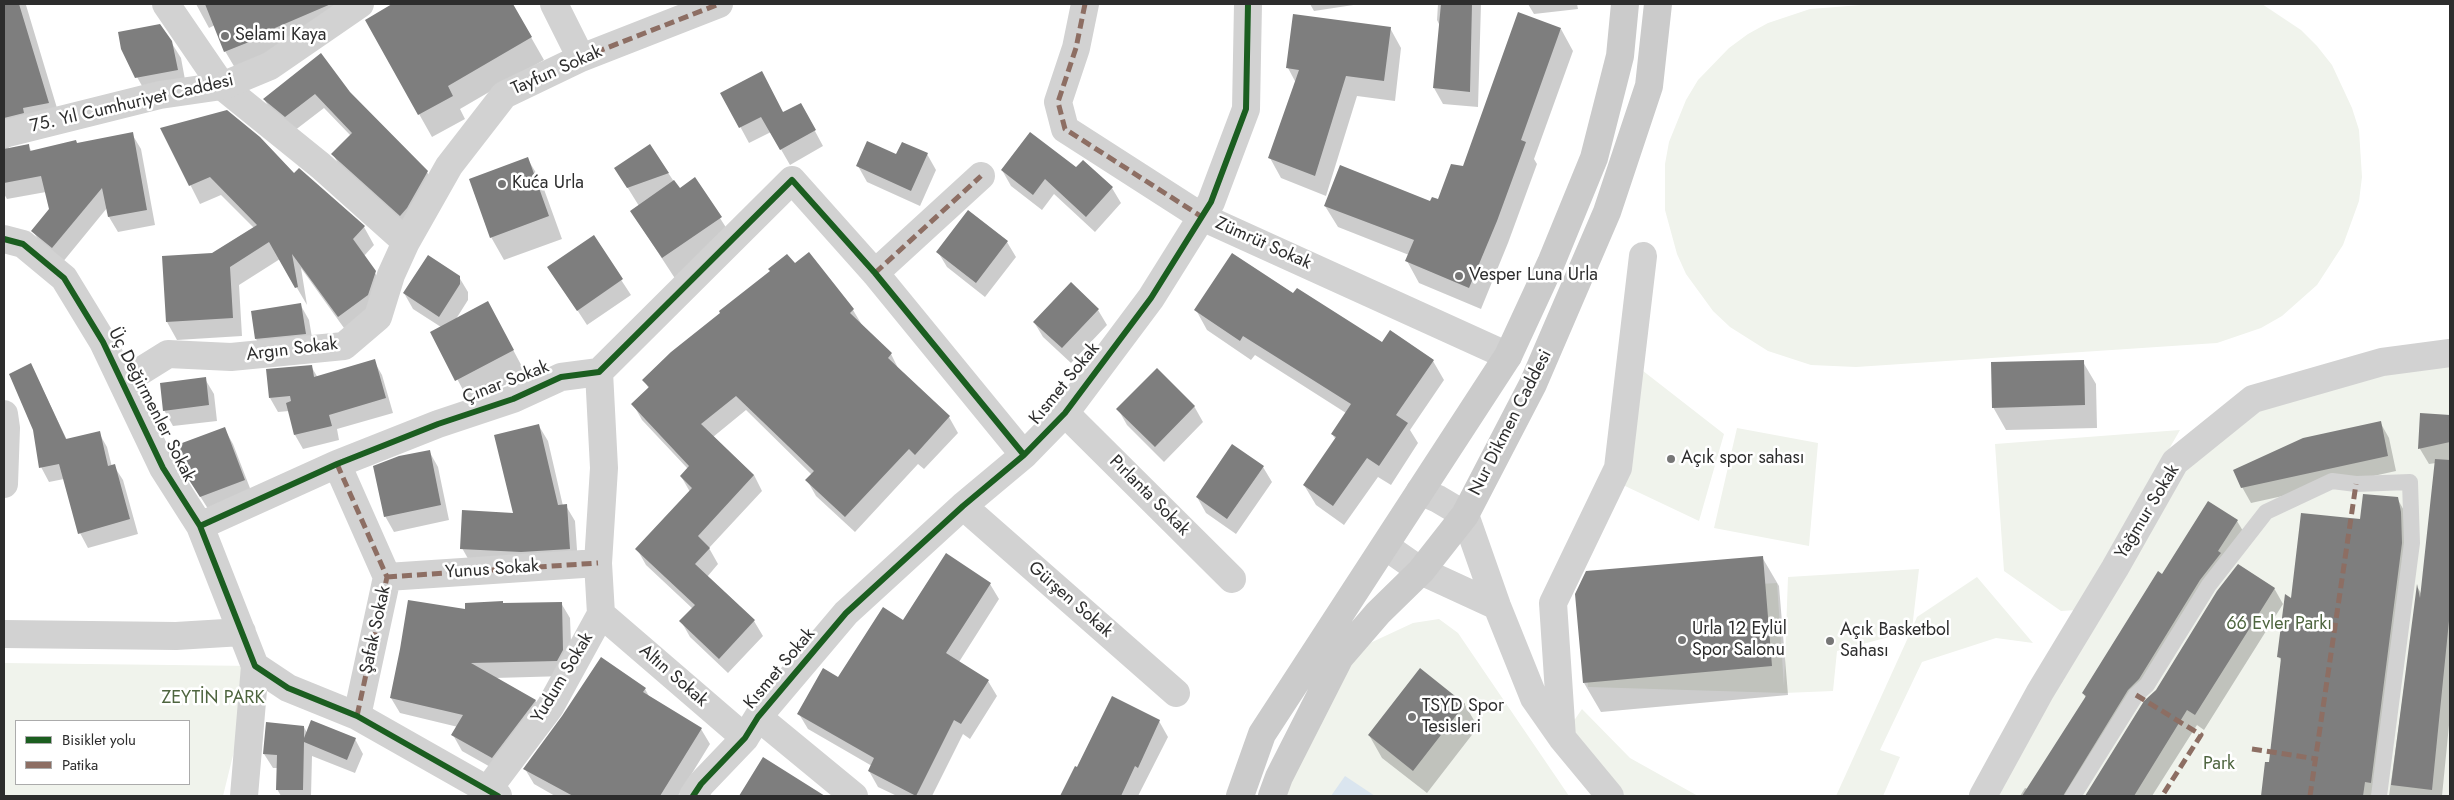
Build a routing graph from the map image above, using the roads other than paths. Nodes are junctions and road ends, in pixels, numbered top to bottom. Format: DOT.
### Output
graph roads {
  1 [pos="166,4"];
  2 [pos="360,4"];
  3 [pos="554,4"];
  4 [pos="719,4"];
  5 [pos="1085,4"];
  6 [pos="1248,4"];
  7 [pos="1624,4"];
  8 [pos="1658,4"];
  9 [pos="582,58"];
  10 [pos="222,86"];
  11 [pos="4,134"];
  12 [pos="981,176"];
  13 [pos="1202,216"];
  14 [pos="4,239"];
  15 [pos="406,242"];
  16 [pos="1643,256"];
  17 [pos="875,273"];
  18 [pos="2450,353"];
  19 [pos="1508,356"];
  20 [pos="599,372"];
  21 [pos="123,382"];
  22 [pos="1065,413"];
  23 [pos="4,414"];
  24 [pos="1024,455"];
  25 [pos="337,464"];
  26 [pos="4,484"];
  27 [pos="1420,492"];
  28 [pos="963,506"];
  29 [pos="1465,515"];
  30 [pos="200,526"];
  31 [pos="1384,546"];
  32 [pos="598,563"];
  33 [pos="1420,571"];
  34 [pos="387,577"];
  35 [pos="1232,579"];
  36 [pos="1497,606"];
  37 [pos="601,614"];
  38 [pos="242,632"];
  39 [pos="4,634"];
  40 [pos="255,666"];
  41 [pos="1176,693"];
  42 [pos="358,716"];
  43 [pos="752,728"];
  44 [pos="1562,738"];
  45 [pos="489,794"];
  46 [pos="244,796"];
  47 [pos="693,796"];
  48 [pos="854,796"];
  49 [pos="1240,796"];
  50 [pos="1272,796"];
  51 [pos="1610,796"];
  52 [pos="1983,796"];
  53 [pos="2073,796"];
  54 [pos="2379,796"];
  1 -- 10 [label="street"];
  2 -- 10 [label="street, 75. Yıl Cumhuriyet Caddesi"];
  3 -- 9 [label="street"];
  4 -- 9 [label="street, Tayfun Sokak"];
  5 -- 13 [label="street, Zümrüt Sokak"];
  6 -- 13 [label="street, Kısmet Sokak"];
  7 -- 19 [label="main road, Nur Dikmen Caddesi"];
  8 -- 29 [label="main road, Nur Dikmen Caddesi"];
  9 -- 15 [label="street, Tayfun Sokak"];
  10 -- 11 [label="street, 75. Yıl Cumhuriyet Caddesi"];
  10 -- 15 [label="street"];
  12 -- 17 [label="street"];
  13 -- 19 [label="street, Zümrüt Sokak"];
  13 -- 22 [label="street, Kısmet Sokak"];
  14 -- 21 [label="street, Üç Değirmenler Sokak"];
  15 -- 21 [label="street, Argın Sokak"];
  16 -- 44 [label="street"];
  17 -- 20 [label="street"];
  17 -- 24 [label="street"];
  18 -- 52 [label="street, Yağmur Sokak"];
  19 -- 27 [label="main road, Nur Dikmen Caddesi"];
  20 -- 25 [label="street, Çınar Sokak"];
  20 -- 32 [label="street"];
  21 -- 30 [label="street, Üç Değirmenler Sokak"];
  22 -- 24 [label="street, Kısmet Sokak"];
  22 -- 35 [label="street, Pırlanta Sokak"];
  23 -- 26 [label="street"];
  24 -- 28 [label="street, Kısmet Sokak"];
  25 -- 30 [label="street, Çınar Sokak"];
  25 -- 34 [label="street, Şafak Sokak"];
  27 -- 29 [label="street"];
  27 -- 31 [label="main road, Nur Dikmen Caddesi"];
  28 -- 41 [label="street, Gürşen Sokak"];
  28 -- 43 [label="street, Kısmet Sokak"];
  29 -- 33 [label="main road, Nur Dikmen Caddesi"];
  29 -- 36 [label="street"];
  30 -- 38 [label="street, Üç Değirmenler Sokak"];
  31 -- 33 [label="street"];
  31 -- 49 [label="main road, Nur Dikmen Caddesi"];
  32 -- 34 [label="street, Yunus Sokak"];
  32 -- 37 [label="street"];
  33 -- 36 [label="street"];
  33 -- 50 [label="main road, Nur Dikmen Caddesi"];
  34 -- 42 [label="street, Şafak Sokak"];
  36 -- 44 [label="street"];
  37 -- 43 [label="street, Altın Sokak"];
  37 -- 45 [label="street, Yudum Sokak"];
  38 -- 39 [label="street"];
  38 -- 40 [label="street, Üç Değirmenler Sokak"];
  40 -- 42 [label="street"];
  40 -- 46 [label="street"];
  42 -- 45 [label="street"];
  43 -- 47 [label="street, Kısmet Sokak"];
  43 -- 48 [label="street, Altın Sokak"];
  44 -- 51 [label="street"];
  53 -- 54 [label="lane"];
}
